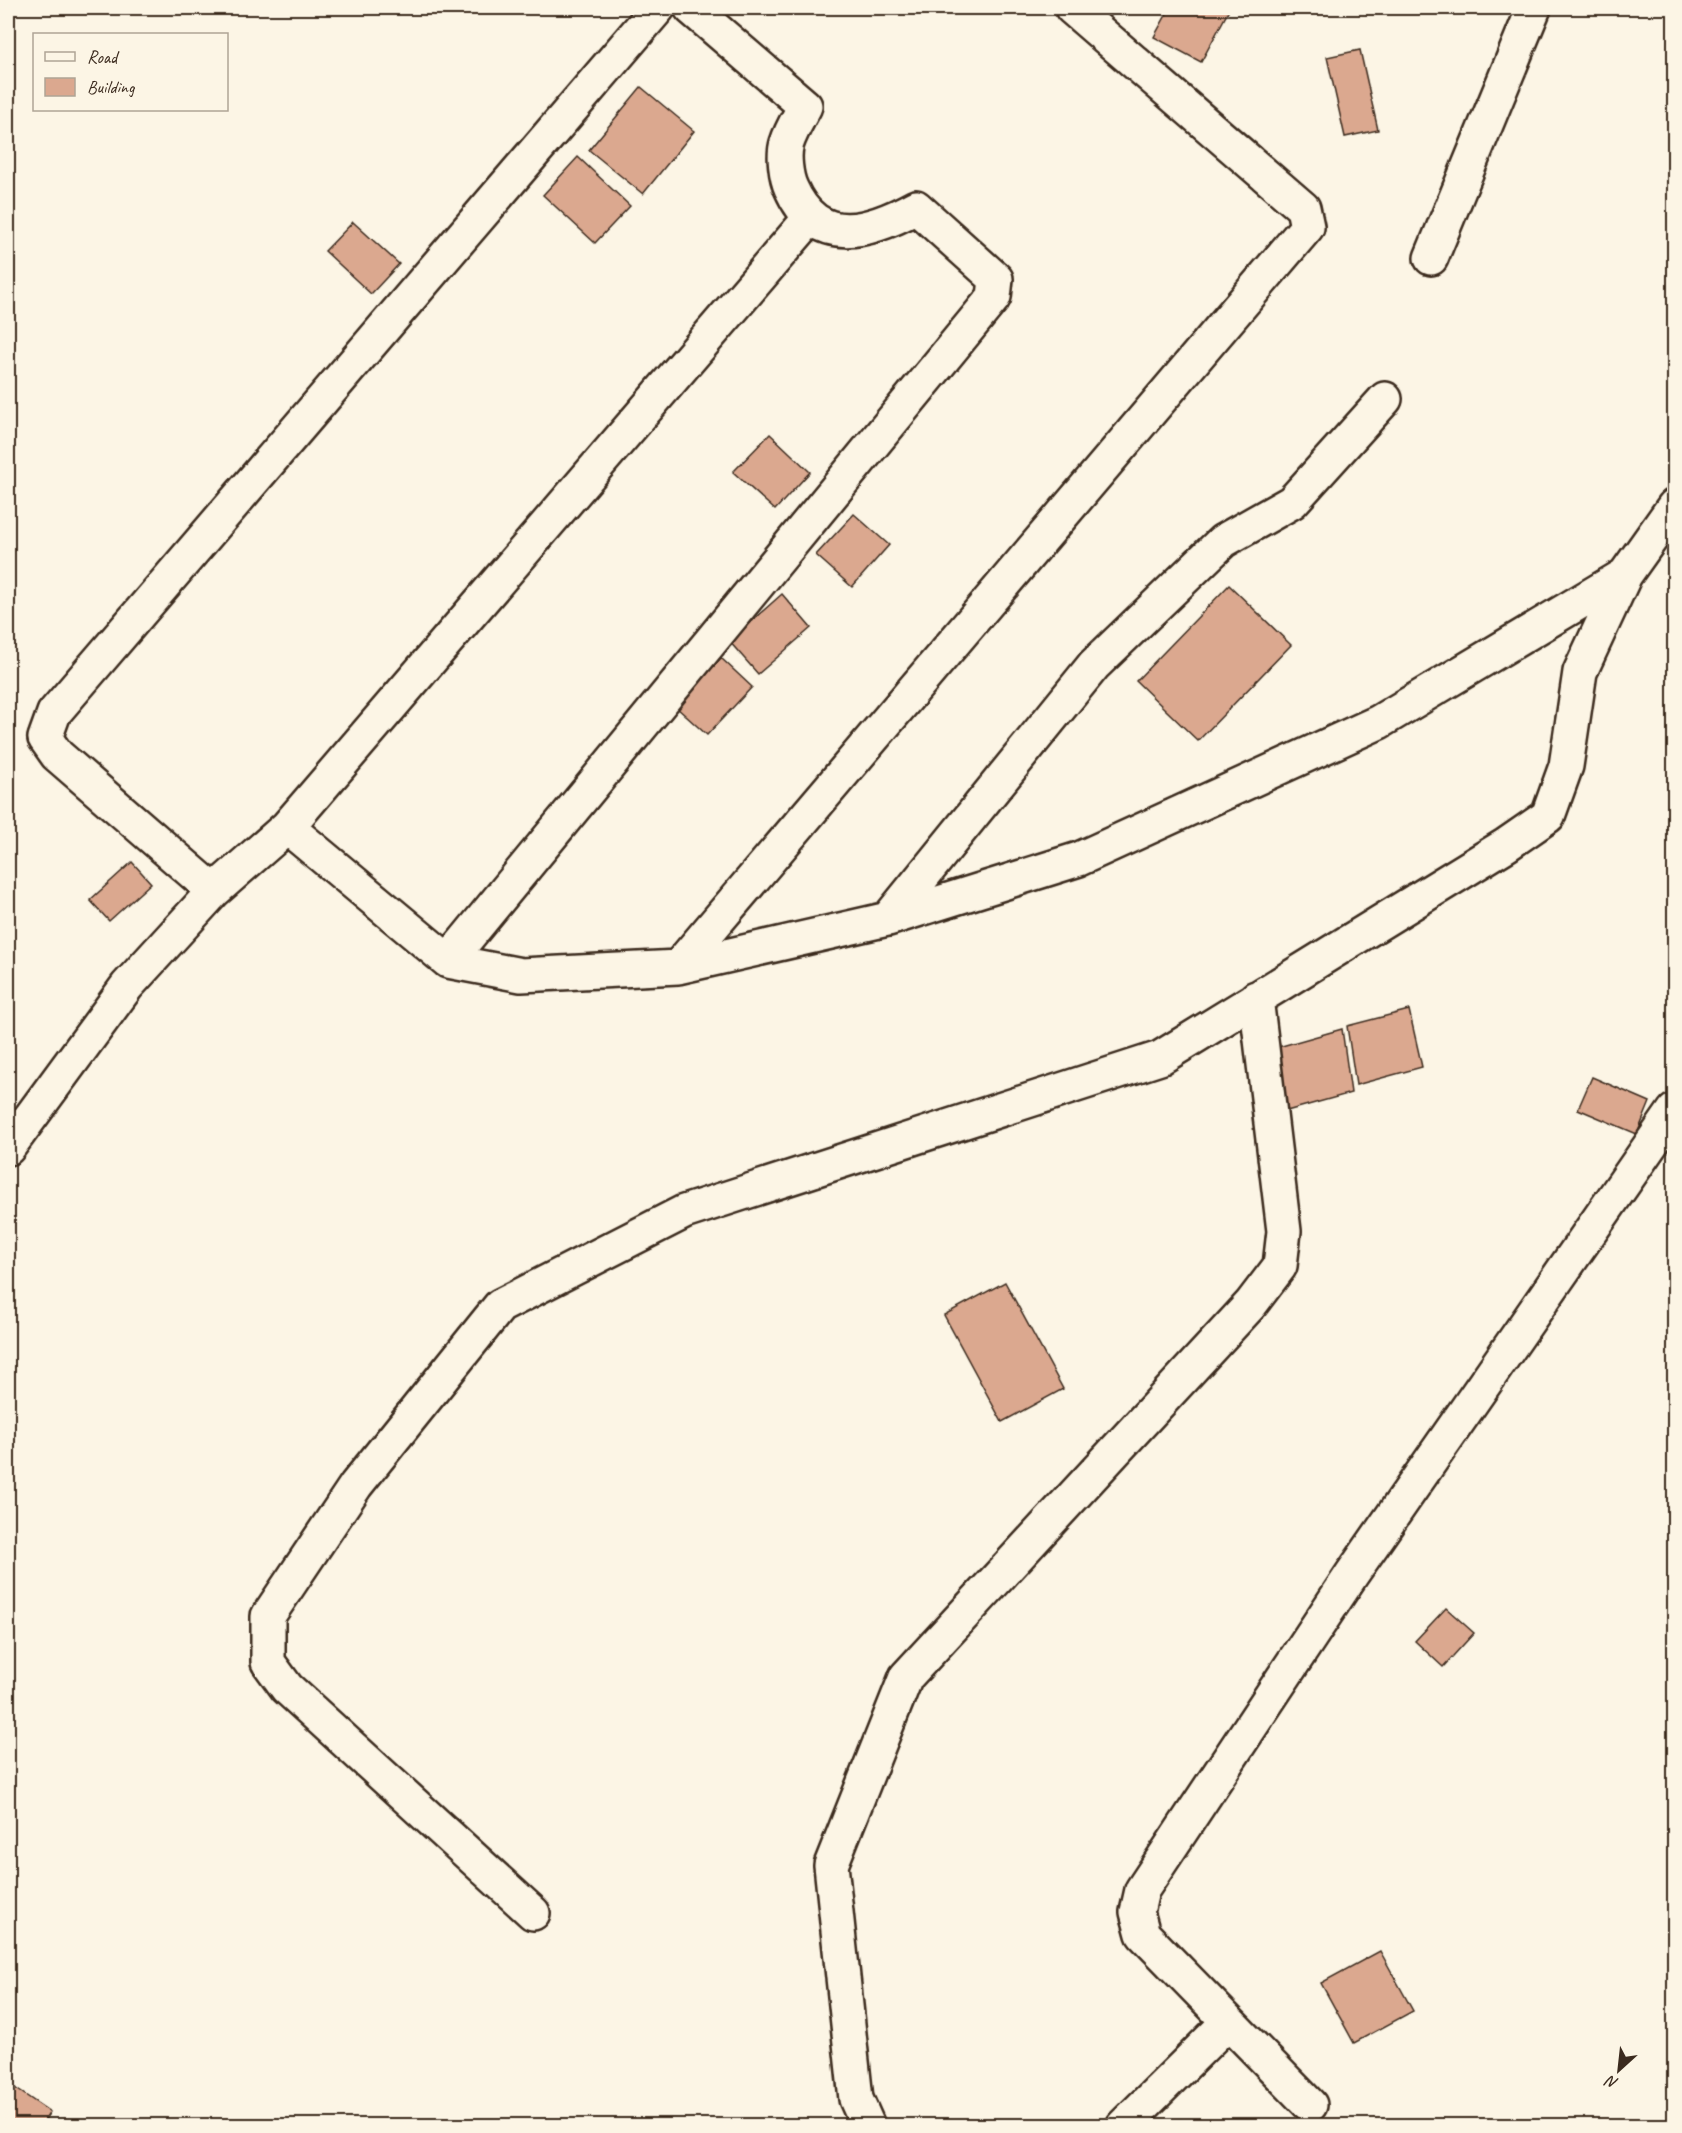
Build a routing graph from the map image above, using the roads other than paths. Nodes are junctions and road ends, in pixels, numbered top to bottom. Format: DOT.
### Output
graph roads {
  1 [pos="658,8"];
  2 [pos="691,8"];
  3 [pos="1072,8"];
  4 [pos="1534,8"];
  5 [pos="811,217"];
  6 [pos="1431,258"];
  7 [pos="1385,399"];
  8 [pos="1674,507"];
  9 [pos="1625,575"];
  10 [pos="287,827"];
  11 [pos="214,891"];
  12 [pos="888,919"];
  13 [pos="448,961"];
  14 [pos="678,967"];
  15 [pos="1256,998"];
  16 [pos="1674,1110"];
  17 [pos="8,1148"];
  18 [pos="533,1913"];
  19 [pos="1228,2022"];
  20 [pos="1310,2105"];
  21 [pos="868,2126"];
  22 [pos="1123,2126"];
  1 -- 11 [label="street"];
  2 -- 5 [label="street"];
  3 -- 14 [label="street"];
  4 -- 6 [label="street"];
  5 -- 10 [label="street"];
  5 -- 13 [label="street"];
  7 -- 12 [label="street"];
  8 -- 9 [label="street"];
  9 -- 12 [label="street"];
  9 -- 15 [label="street"];
  10 -- 11 [label="street"];
  10 -- 13 [label="street"];
  11 -- 17 [label="street"];
  12 -- 14 [label="street"];
  13 -- 14 [label="street"];
  15 -- 18 [label="street"];
  15 -- 21 [label="street"];
  16 -- 19 [label="street"];
  19 -- 20 [label="street"];
  19 -- 22 [label="street"];
}
